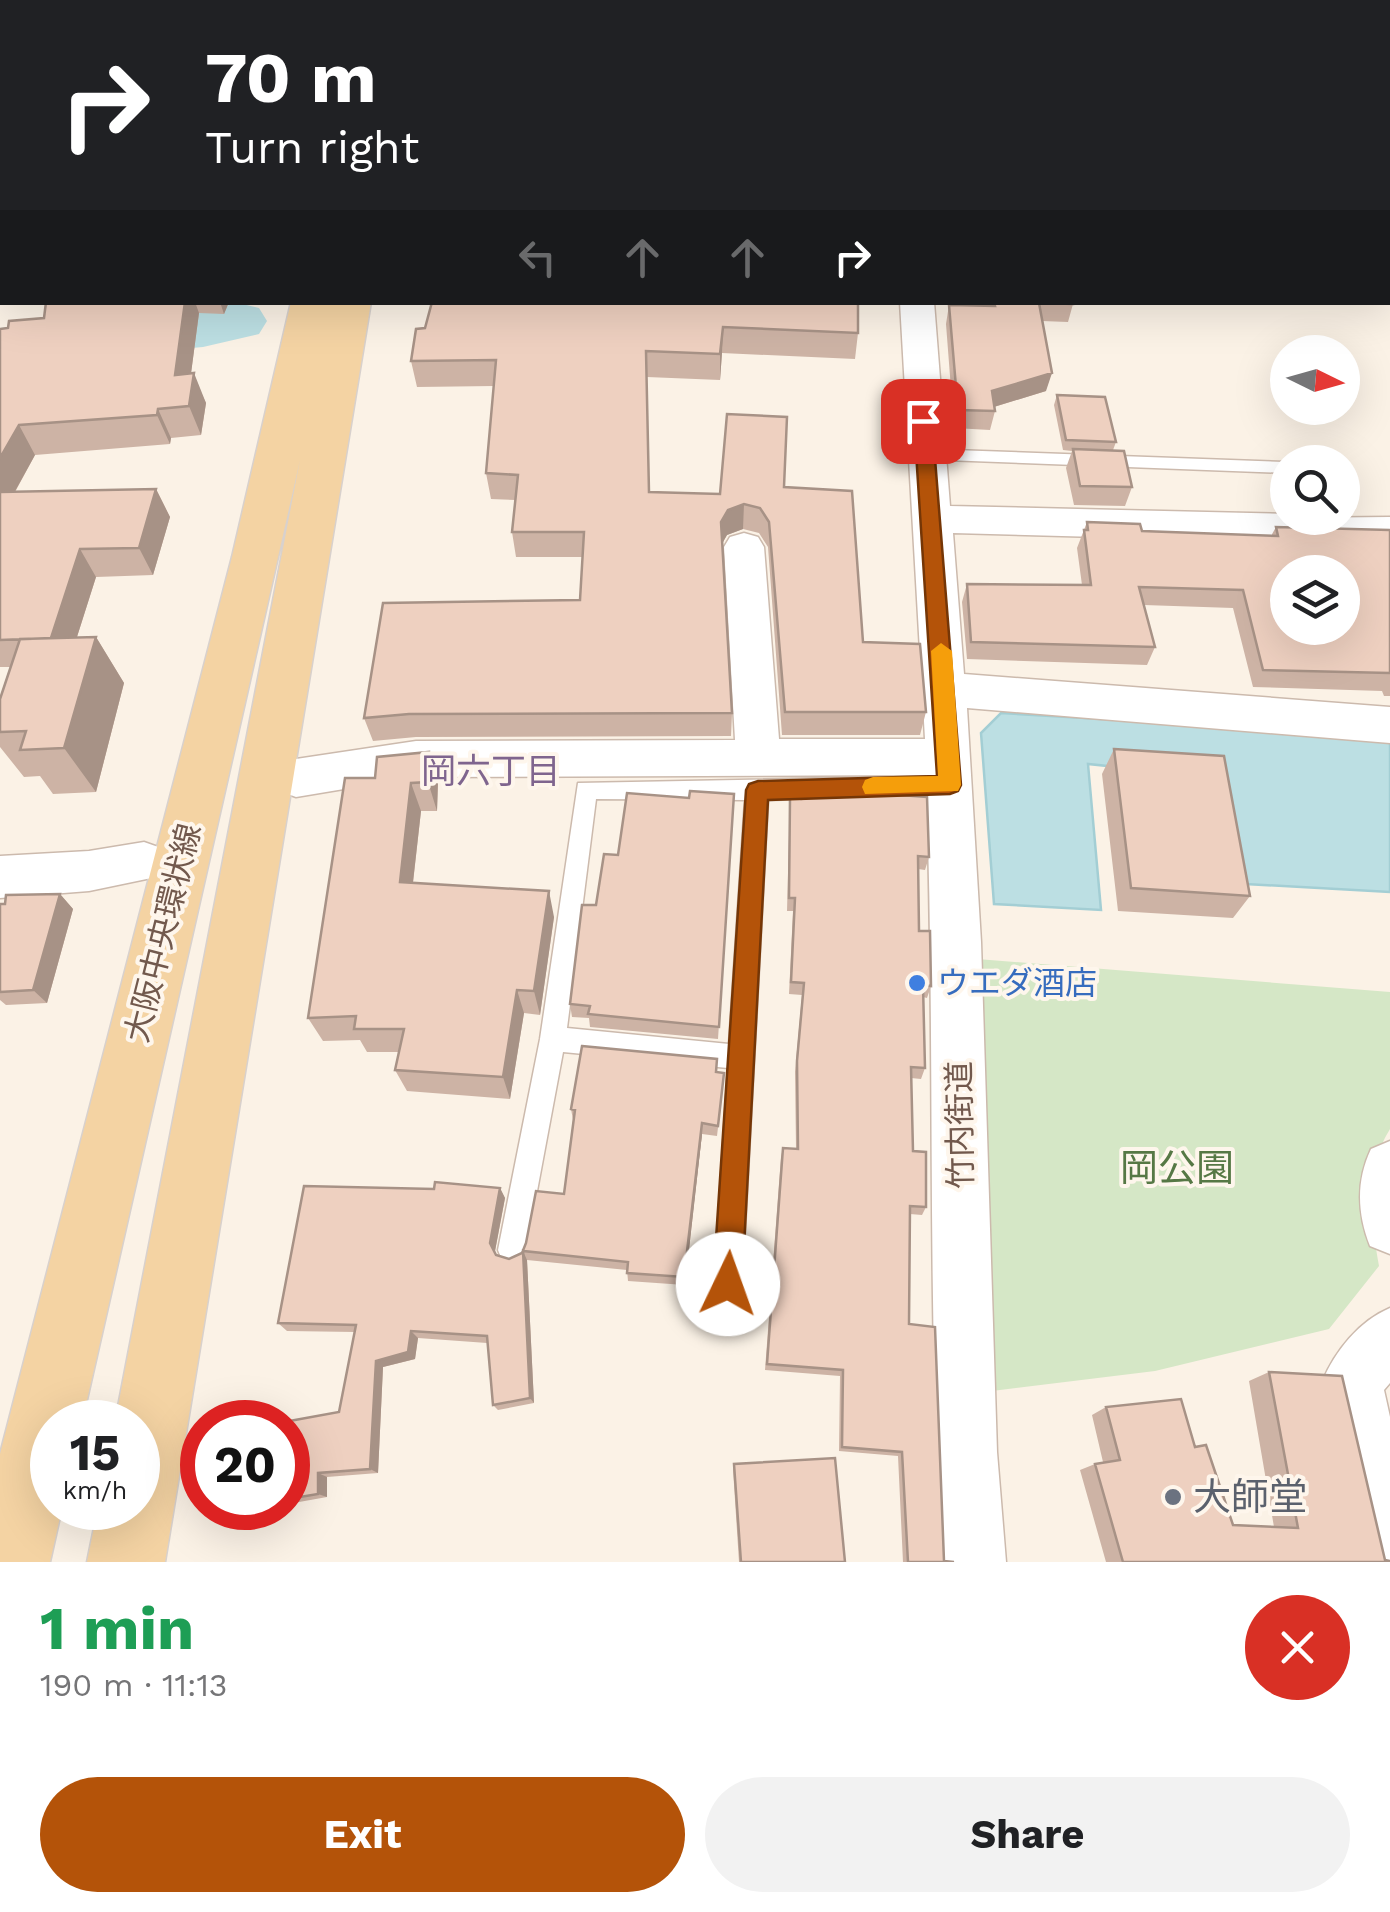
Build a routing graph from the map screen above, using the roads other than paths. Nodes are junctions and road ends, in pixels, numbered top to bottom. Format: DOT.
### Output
graph roads {
  1 [pos="283,305"];
  2 [pos="311,305"];
  3 [pos="350,305"];
  4 [pos="379,305"];
  5 [pos="917,305"];
  6 [pos="925,456"];
  7 [pos="1270,468"];
  8 [pos="930,519"];
  9 [pos="1390,531"];
  10 [pos="744,547"];
  11 [pos="944,688"];
  12 [pos="1390,725"];
  13 [pos="949,771"];
  14 [pos="758,774"];
  15 [pos="296,778"];
  16 [pos="144,862"];
  17 [pos="0,876"];
  18 [pos="237,934"];
  19 [pos="553,1039"];
  20 [pos="742,1057"];
  21 [pos="1390,1168"];
  22 [pos="1390,1226"];
  23 [pos="88,1239"];
  24 [pos="512,1250"];
  25 [pos="728,1284"];
  26 [pos="1390,1337"];
  27 [pos="155,1400"];
  28 [pos="132,1530"];
  29 [pos="1390,1551"];
  30 [pos="11,1562"];
  31 [pos="126,1562"];
  32 [pos="974,1562"];
  1 -- 16 [label="main road"];
  2 -- 23 [label="main road, 大阪中央環状線"];
  3 -- 18 [label="main road, 大阪中央環状線"];
  4 -- 15 [label="main road"];
  5 -- 6 [label="street"];
  6 -- 7 [label="lane"];
  6 -- 8 [label="street"];
  8 -- 9 [label="street"];
  8 -- 11 [label="street, 竹内街道"];
  10 -- 14 [label="street"];
  11 -- 12 [label="street"];
  11 -- 13 [label="street, 竹内街道"];
  13 -- 14 [label="street"];
  13 -- 32 [label="street, 竹内街道"];
  14 -- 15 [label="street"];
  14 -- 19 [label="lane"];
  14 -- 20 [label="lane"];
  15 -- 18 [label="main road"];
  16 -- 17 [label="street"];
  16 -- 23 [label="main road"];
  18 -- 27 [label="main road, 大阪中央環状線"];
  19 -- 20 [label="lane"];
  19 -- 24 [label="lane"];
  20 -- 25 [label="lane"];
  21 -- 22 [label="street"];
  23 -- 30 [label="main road, 大阪中央環状線"];
  26 -- 29 [label="street"];
  28 -- 31 [label="main road"];
}
